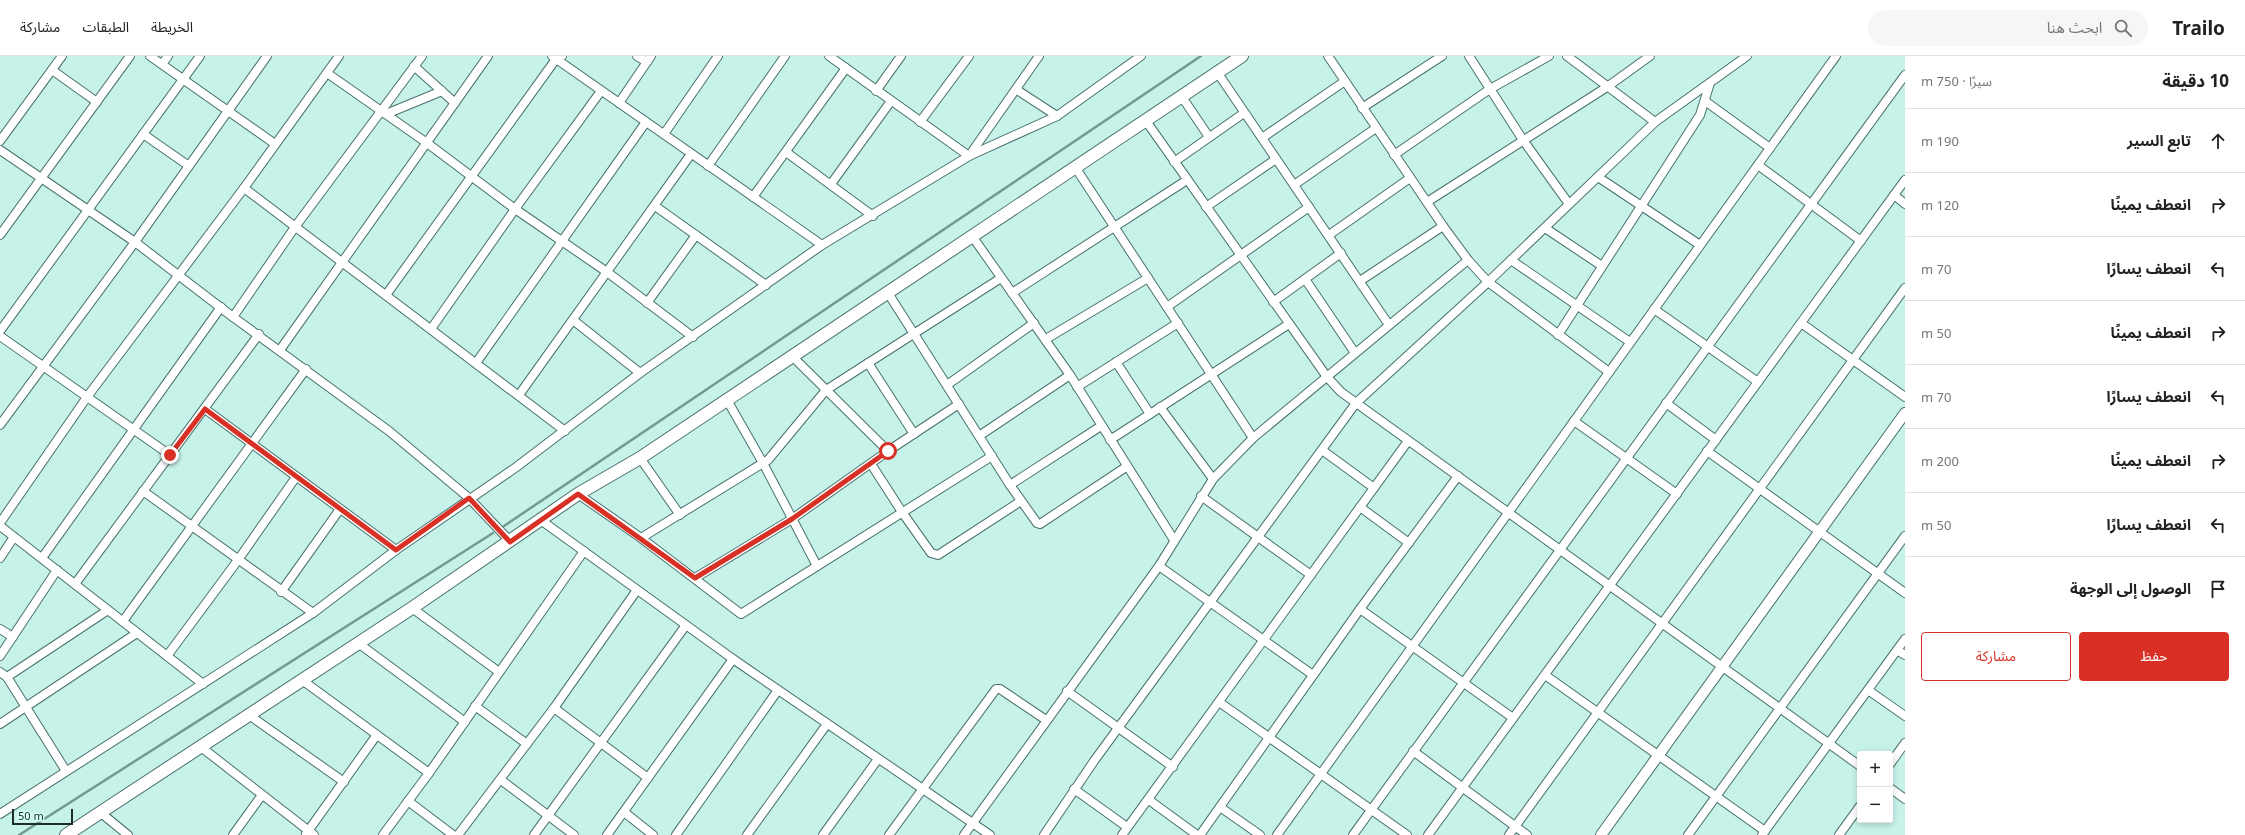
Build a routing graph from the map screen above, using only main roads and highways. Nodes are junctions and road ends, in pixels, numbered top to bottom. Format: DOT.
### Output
graph roads {
  1 [pos="1242,56"];
  2 [pos="66,835"];
  1 -- 2 [label="main road"];
}
